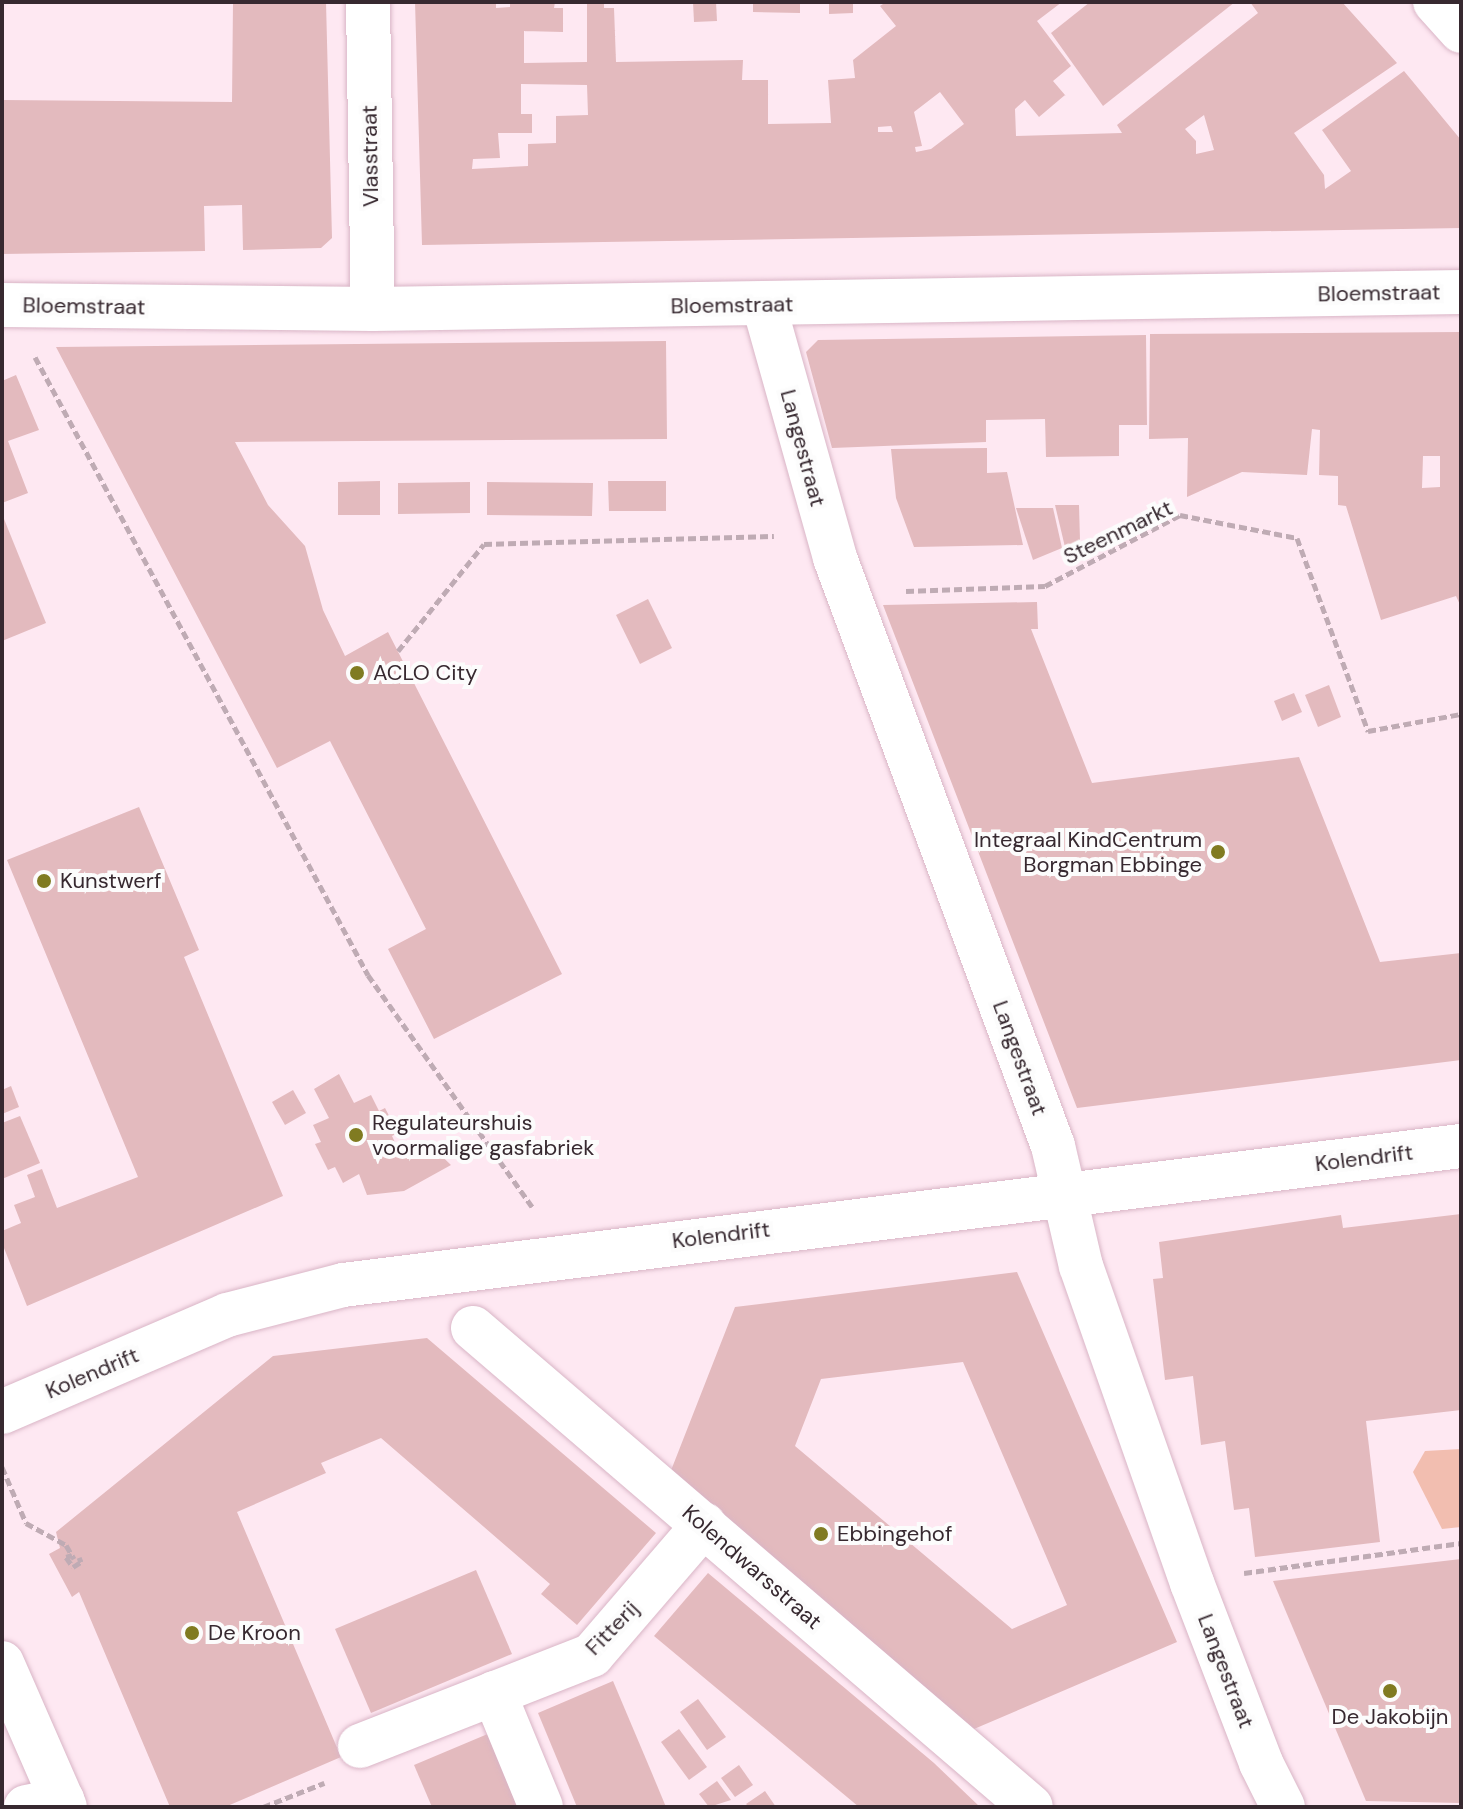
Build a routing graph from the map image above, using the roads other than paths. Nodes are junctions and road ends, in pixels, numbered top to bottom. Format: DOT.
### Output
graph roads {
  1 [pos="368,2"];
  2 [pos="1435,2"];
  3 [pos="1461,31"];
  4 [pos="1461,292"];
  5 [pos="5,305"];
  6 [pos="764,305"];
  7 [pos="373,309"];
  8 [pos="1461,1146"];
  9 [pos="1068,1193"];
  10 [pos="473,1328"];
  11 [pos="2,1412"];
  12 [pos="704,1525"];
  13 [pos="5,1672"];
  14 [pos="494,1693"];
  15 [pos="360,1746"];
  16 [pos="51,1805"];
  17 [pos="541,1807"];
  18 [pos="1031,1807"];
  19 [pos="1283,1807"];
  1 -- 7 [label="street, Vlasstraat"];
  2 -- 3 [label="street"];
  4 -- 6 [label="street, Bloemstraat"];
  5 -- 7 [label="street, Bloemstraat"];
  6 -- 7 [label="street, Bloemstraat"];
  6 -- 9 [label="street, Langestraat"];
  8 -- 9 [label="street, Kolendrift"];
  9 -- 11 [label="street, Kolendrift"];
  9 -- 19 [label="street, Langestraat"];
  10 -- 12 [label="street, Kolendwarsstraat"];
  12 -- 14 [label="street, Fitterij"];
  12 -- 18 [label="street, Kolendwarsstraat"];
  13 -- 16 [label="street"];
  14 -- 15 [label="street, Fitterij"];
  14 -- 17 [label="street"];
}
